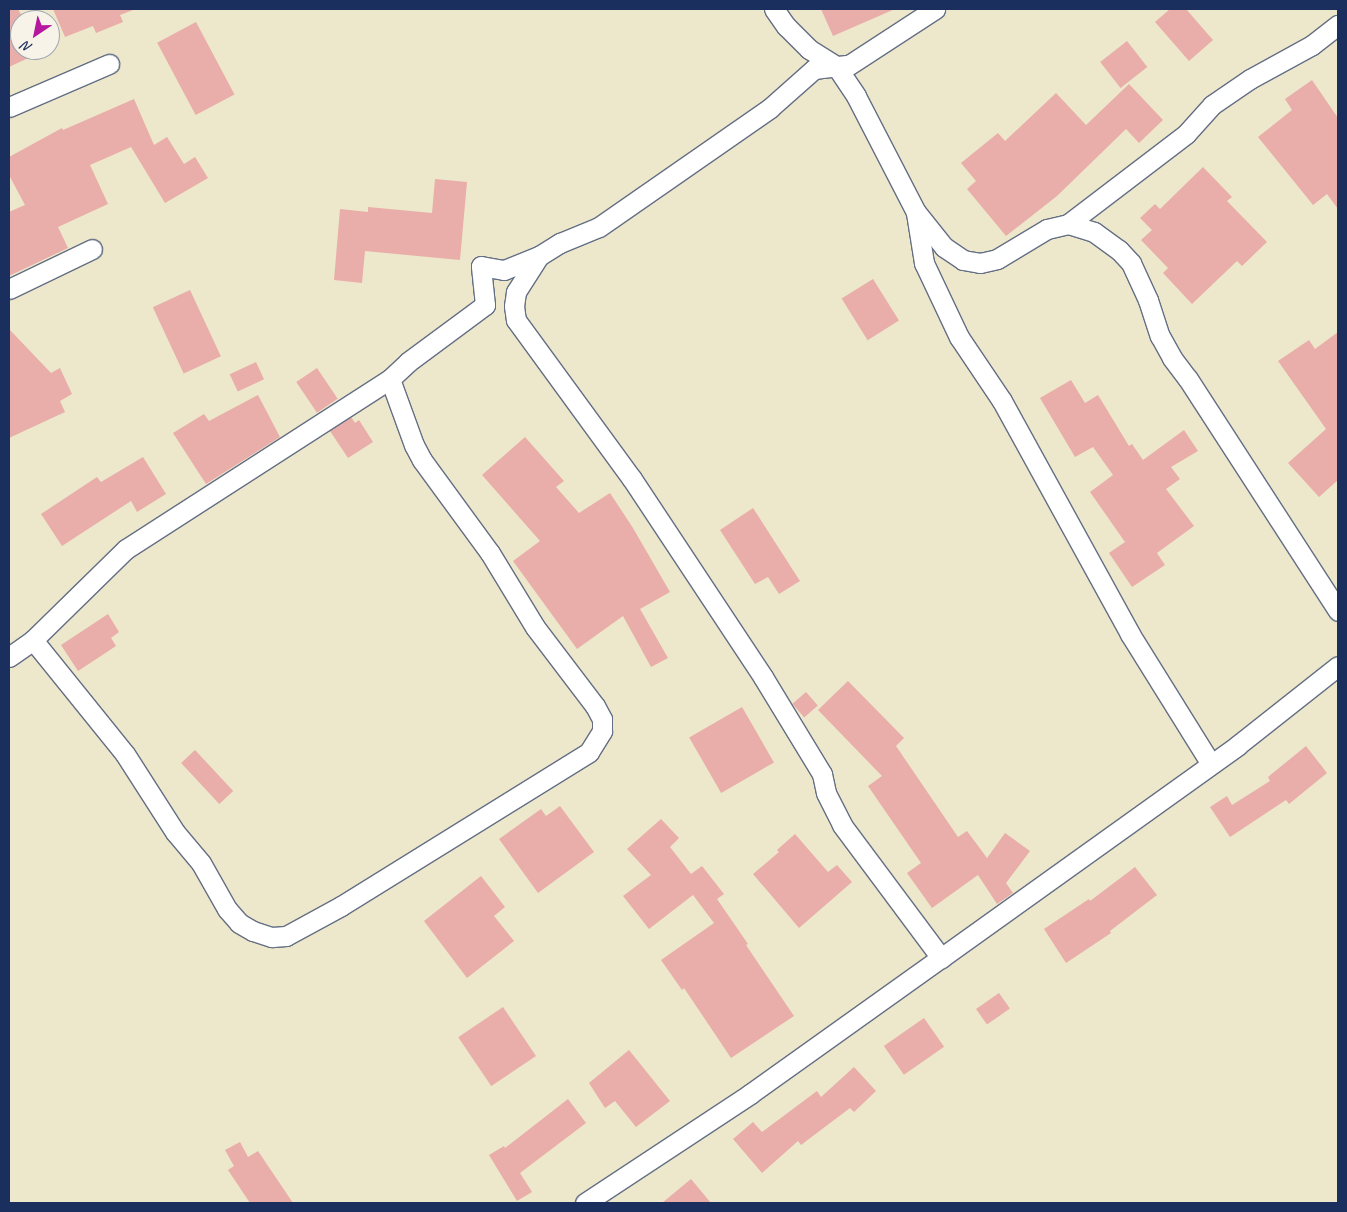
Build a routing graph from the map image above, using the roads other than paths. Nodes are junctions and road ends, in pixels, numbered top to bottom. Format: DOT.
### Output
graph roads {
  1 [pos="774,9"];
  2 [pos="935,9"];
  3 [pos="1338,25"];
  4 [pos="109,64"];
  5 [pos="836,66"];
  6 [pos="9,107"];
  7 [pos="916,212"];
  8 [pos="1068,224"];
  9 [pos="92,249"];
  10 [pos="539,256"];
  11 [pos="9,289"];
  12 [pos="485,305"];
  13 [pos="516,320"];
  14 [pos="390,380"];
  15 [pos="1338,611"];
  16 [pos="34,640"];
  17 [pos="9,657"];
  18 [pos="1338,666"];
  19 [pos="1211,764"];
  20 [pos="941,958"];
  21 [pos="586,1203"];
  1 -- 5 [label="street"];
  2 -- 5 [label="street"];
  3 -- 8 [label="street"];
  4 -- 6 [label="street"];
  5 -- 7 [label="street"];
  5 -- 10 [label="street"];
  7 -- 8 [label="street"];
  7 -- 19 [label="street"];
  8 -- 15 [label="street"];
  9 -- 11 [label="street"];
  10 -- 12 [label="street"];
  10 -- 13 [label="street"];
  12 -- 13 [label="street"];
  12 -- 14 [label="street"];
  13 -- 20 [label="street"];
  14 -- 16 [label="street"];
  14 -- 16 [label="street"];
  16 -- 17 [label="street"];
  18 -- 19 [label="street"];
  19 -- 20 [label="street"];
  20 -- 21 [label="street"];
}
